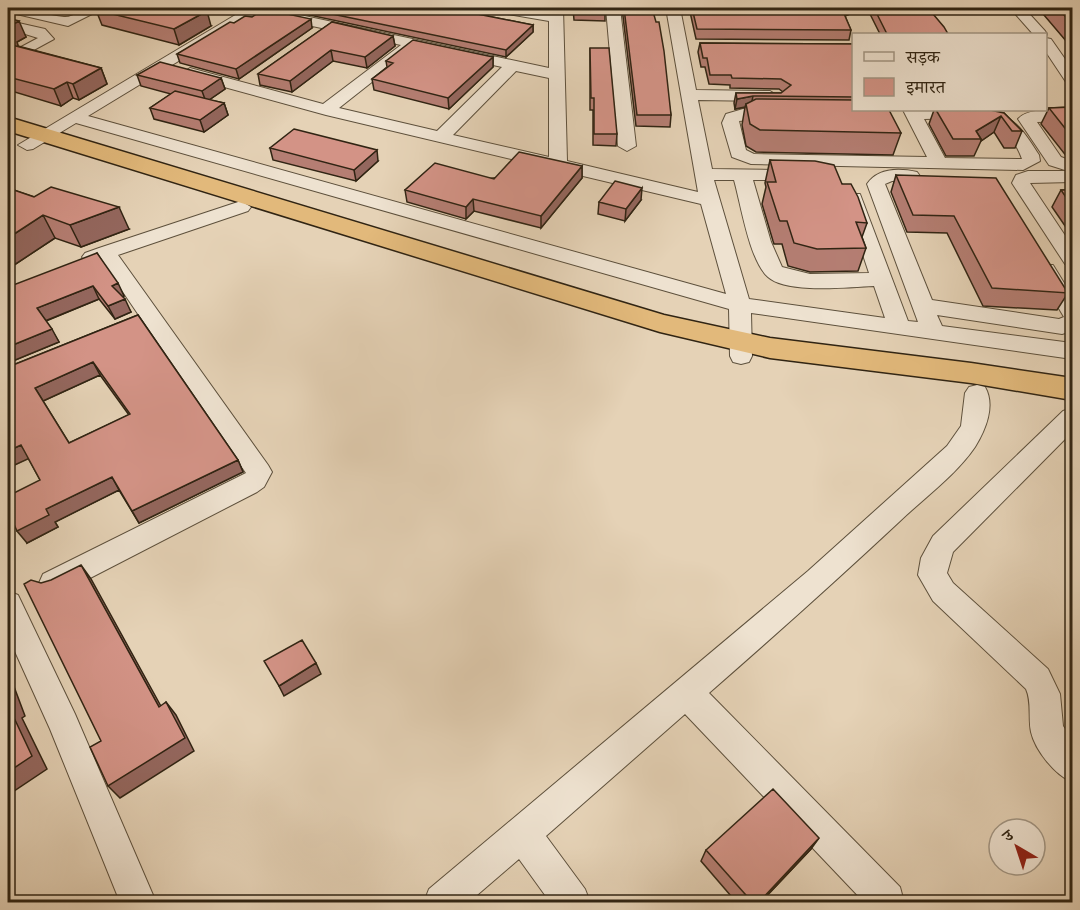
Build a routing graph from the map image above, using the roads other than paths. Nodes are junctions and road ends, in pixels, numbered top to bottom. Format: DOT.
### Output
graph roads {
  1 [pos="14,8"];
  2 [pos="97,8"];
  3 [pos="255,8"];
  4 [pos="496,8"];
  5 [pos="613,8"];
  6 [pos="673,8"];
  7 [pos="1017,8"];
  8 [pos="556,13"];
  9 [pos="214,14"];
  10 [pos="236,19"];
  11 [pos="8,24"];
  12 [pos="328,27"];
  13 [pos="1039,33"];
  14 [pos="309,40"];
  15 [pos="413,42"];
  16 [pos="1047,43"];
  17 [pos="8,60"];
  18 [pos="161,65"];
  19 [pos="513,65"];
  20 [pos="261,74"];
  21 [pos="558,75"];
  22 [pos="1072,79"];
  23 [pos="242,87"];
  24 [pos="689,95"];
  25 [pos="783,96"];
  26 [pos="326,110"];
  27 [pos="912,112"];
  28 [pos="796,113"];
  29 [pos="1072,116"];
  30 [pos="73,117"];
  31 [pos="8,124"];
  32 [pos="442,136"];
  33 [pos="26,139"];
  34 [pos="899,143"];
  35 [pos="627,146"];
  36 [pos="908,162"];
  37 [pos="939,164"];
  38 [pos="558,166"];
  39 [pos="1072,167"];
  40 [pos="704,174"];
  41 [pos="742,175"];
  42 [pos="1072,177"];
  43 [pos="988,183"];
  44 [pos="709,200"];
  45 [pos="241,207"];
  46 [pos="106,252"];
  47 [pos="1071,255"];
  48 [pos="1038,256"];
  49 [pos="73,264"];
  50 [pos="472,272"];
  51 [pos="882,279"];
  52 [pos="740,305"];
  53 [pos="924,306"];
  54 [pos="1072,313"];
  55 [pos="1072,322"];
  56 [pos="899,327"];
  57 [pos="933,332"];
  58 [pos="742,349"];
  59 [pos="1072,351"];
  60 [pos="1072,388"];
  61 [pos="977,393"];
  62 [pos="1072,403"];
  63 [pos="1072,417"];
  64 [pos="52,583"];
  65 [pos="8,604"];
  66 [pos="687,693"];
  67 [pos="1072,765"];
  68 [pos="522,833"];
  69 [pos="887,900"];
  70 [pos="138,903"];
  71 [pos="442,903"];
  72 [pos="572,903"];
  1 -- 2 [label="street"];
  3 -- 10 [label="street"];
  3 -- 12 [label="street"];
  4 -- 8 [label="street"];
  5 -- 35 [label="street"];
  6 -- 24 [label="street"];
  7 -- 13 [label="street"];
  8 -- 21 [label="street"];
  9 -- 10 [label="street"];
  10 -- 18 [label="street"];
  11 -- 17 [label="street"];
  12 -- 14 [label="street"];
  12 -- 15 [label="street"];
  15 -- 19 [label="street"];
  15 -- 26 [label="street"];
  16 -- 22 [label="street"];
  18 -- 23 [label="street"];
  18 -- 30 [label="street"];
  19 -- 21 [label="street"];
  19 -- 32 [label="street"];
  20 -- 23 [label="street"];
  21 -- 38 [label="street"];
  23 -- 26 [label="street"];
  24 -- 25 [label="street"];
  24 -- 40 [label="street"];
  26 -- 32 [label="street"];
  27 -- 37 [label="street"];
  27 -- 37 [label="street"];
  28 -- 36 [label="street"];
  29 -- 39 [label="street"];
  30 -- 33 [label="street"];
  30 -- 52 [label="street"];
  31 -- 33 [label="highway"];
  32 -- 38 [label="street"];
  33 -- 45 [label="highway"];
  33 -- 50 [label="highway"];
  34 -- 36 [label="street"];
  36 -- 37 [label="street"];
  38 -- 44 [label="street"];
  40 -- 41 [label="street"];
  40 -- 44 [label="street"];
  41 -- 51 [label="street"];
  41 -- 51 [label="street"];
  42 -- 47 [label="street"];
  43 -- 53 [label="street"];
  44 -- 52 [label="street"];
  45 -- 46 [label="street"];
  45 -- 50 [label="highway"];
  46 -- 49 [label="street"];
  46 -- 64 [label="street"];
  48 -- 54 [label="street"];
  50 -- 58 [label="highway"];
  51 -- 56 [label="street"];
  52 -- 56 [label="street"];
  52 -- 58 [label="street"];
  53 -- 55 [label="street"];
  53 -- 57 [label="street"];
  56 -- 57 [label="street"];
  57 -- 59 [label="street"];
  58 -- 60 [label="highway"];
  58 -- 61 [label="highway"];
  61 -- 62 [label="highway"];
  61 -- 66 [label="street"];
  63 -- 67 [label="street"];
  65 -- 70 [label="street"];
  66 -- 68 [label="street"];
  66 -- 69 [label="street"];
  68 -- 71 [label="street"];
  68 -- 72 [label="street"];
}
